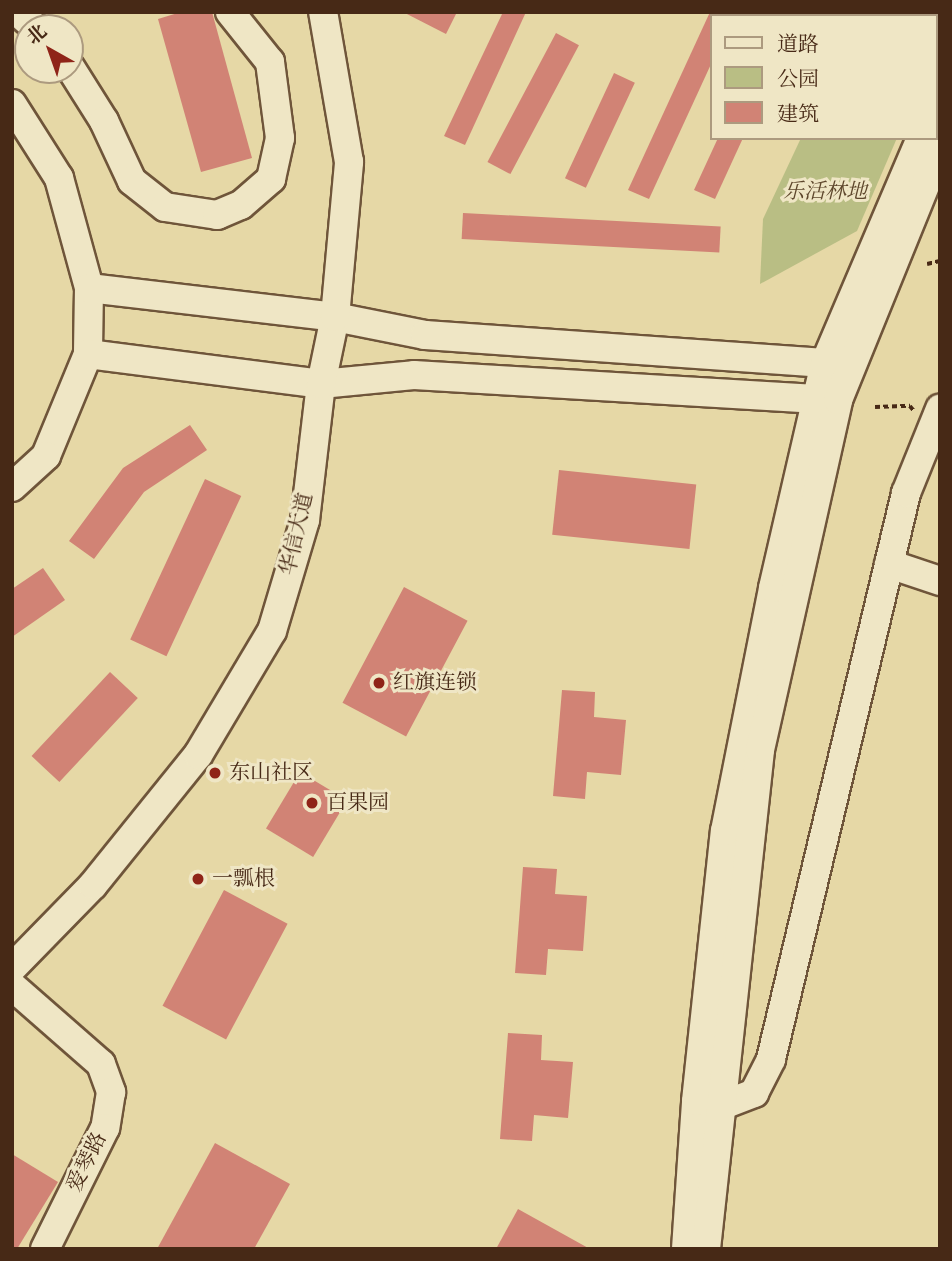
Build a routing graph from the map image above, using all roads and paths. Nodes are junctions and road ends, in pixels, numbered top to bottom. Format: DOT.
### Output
graph roads {
  1 [pos="230,12"];
  2 [pos="323,12"];
  3 [pos="81,84"];
  4 [pos="12,104"];
  5 [pos="920,140"];
  6 [pos="940,149"];
  7 [pos="940,261"];
  8 [pos="927,264"];
  9 [pos="89,288"];
  10 [pos="334,317"];
  11 [pos="88,354"];
  12 [pos="837,364"];
  13 [pos="321,384"];
  14 [pos="828,399"];
  15 [pos="875,407"];
  16 [pos="934,421"];
  17 [pos="12,488"];
  18 [pos="888,564"];
  19 [pos="940,581"];
  20 [pos="12,968"];
  21 [pos="12,986"];
  22 [pos="718,1107"];
  23 [pos="44,1249"];
  24 [pos="686,1249"];
  25 [pos="706,1249"];
  1 -- 3 [label="street"];
  2 -- 10 [label="street, 华信大道"];
  4 -- 9 [label="street"];
  5 -- 12 [label="street"];
  6 -- 12 [label="street"];
  7 -- 8 [label="path"];
  9 -- 10 [label="street"];
  9 -- 11 [label="street"];
  10 -- 12 [label="street"];
  10 -- 13 [label="street, 华信大道"];
  11 -- 13 [label="street"];
  11 -- 17 [label="street"];
  12 -- 14 [label="street"];
  13 -- 14 [label="street"];
  13 -- 20 [label="street, 华信大道"];
  14 -- 22 [label="street"];
  14 -- 24 [label="street"];
  15 -- 16 [label="path"];
  16 -- 18 [label="street"];
  18 -- 19 [label="street"];
  18 -- 22 [label="street"];
  21 -- 23 [label="street, 爱琴路"];
  22 -- 25 [label="street"];
}
